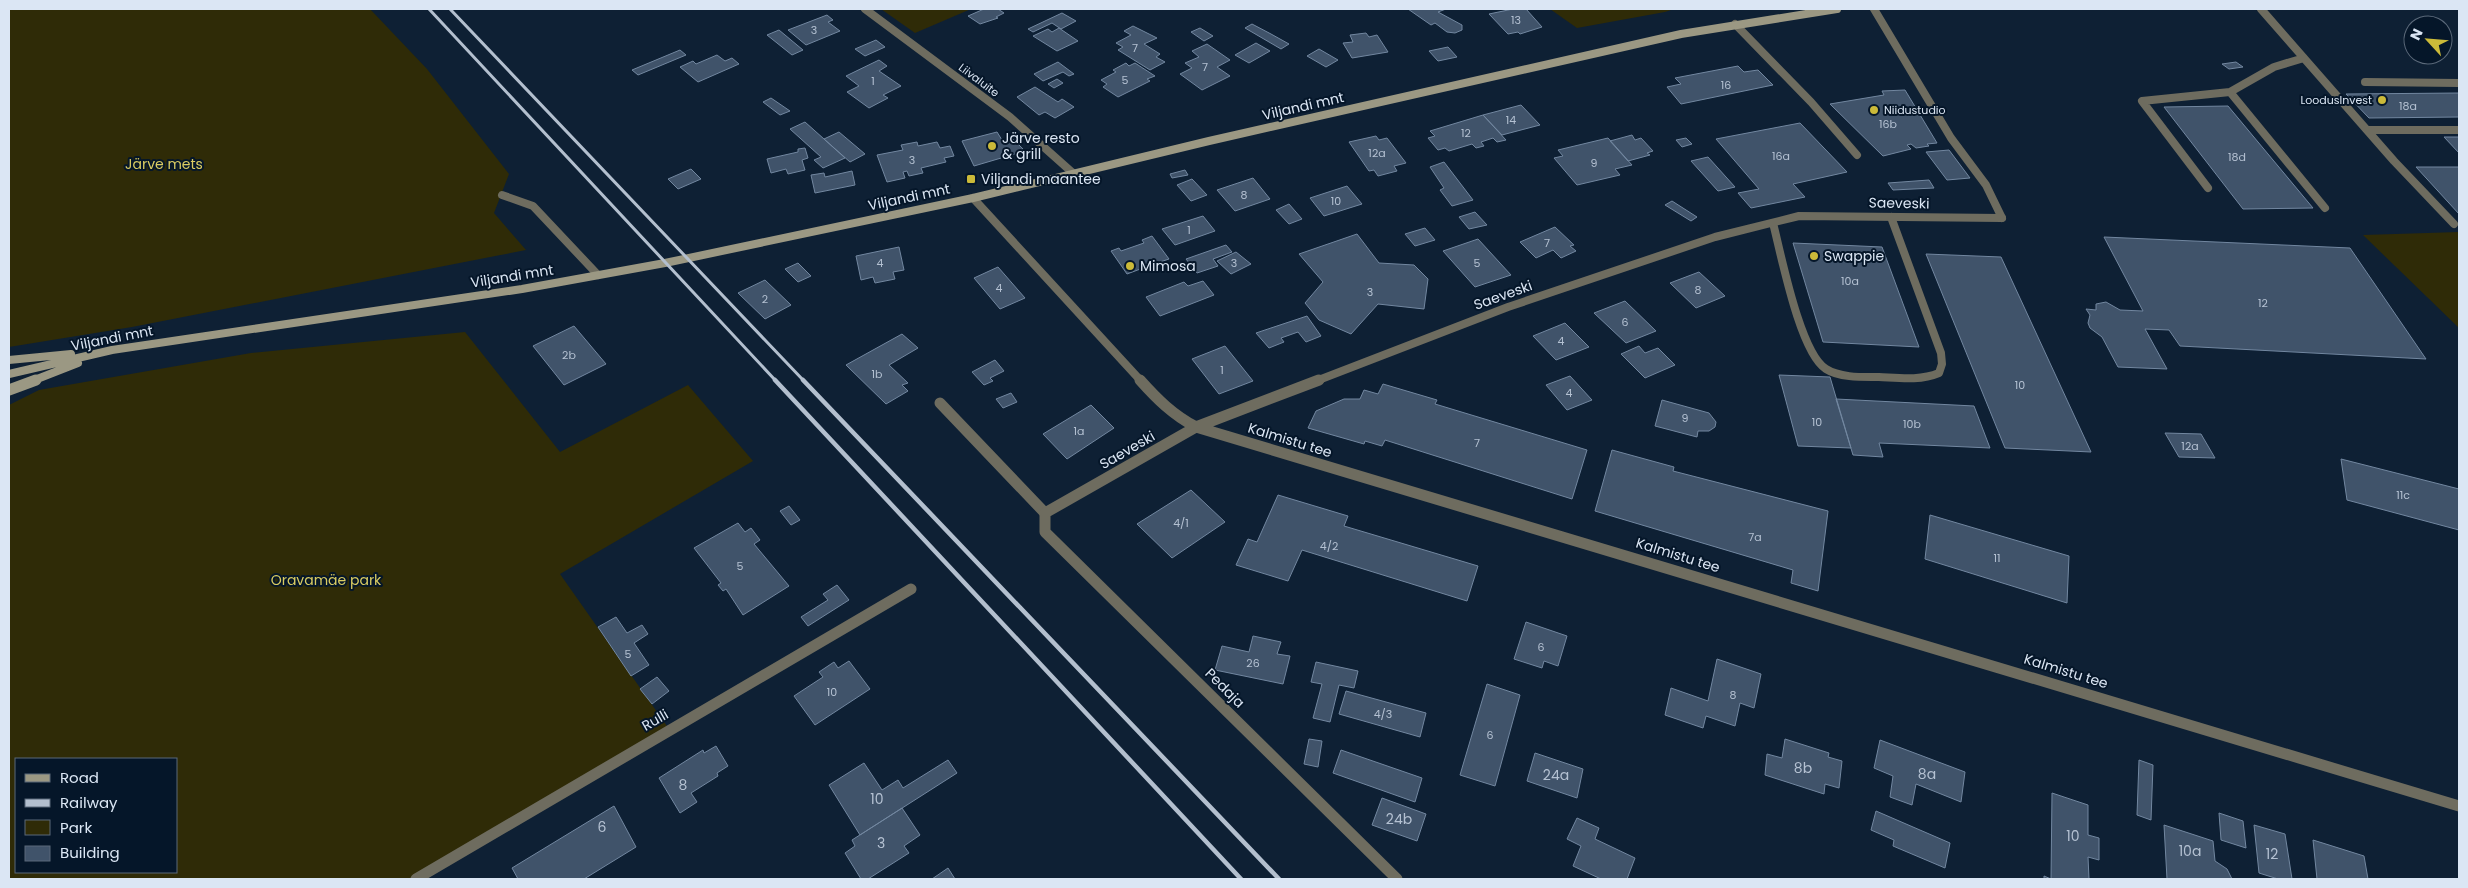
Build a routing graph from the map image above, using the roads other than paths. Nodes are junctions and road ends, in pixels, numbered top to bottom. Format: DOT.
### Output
graph roads {
  1 [pos="865,9"];
  2 [pos="1837,9"];
  3 [pos="1874,9"];
  4 [pos="2261,9"];
  5 [pos="1735,24"];
  6 [pos="2304,58"];
  7 [pos="2365,82"];
  8 [pos="2459,83"];
  9 [pos="2230,92"];
  10 [pos="2367,130"];
  11 [pos="2459,130"];
  12 [pos="1858,155"];
  13 [pos="1074,174"];
  14 [pos="2208,188"];
  15 [pos="502,195"];
  16 [pos="973,198"];
  17 [pos="2325,208"];
  18 [pos="1891,217"];
  19 [pos="1773,222"];
  20 [pos="2454,224"];
  21 [pos="598,275"];
  22 [pos="112,350"];
  23 [pos="9,360"];
  24 [pos="9,374"];
  25 [pos="9,390"];
  26 [pos="940,403"];
  27 [pos="1196,427"];
  28 [pos="1045,513"];
  29 [pos="911,589"];
  30 [pos="2459,806"];
  31 [pos="430,876"];
  32 [pos="416,879"];
  33 [pos="1397,879"];
  1 -- 13 [label="street, Liivaluite"];
  2 -- 5 [label="main road, Viljandi mnt"];
  3 -- 18 [label="street, Saeveski"];
  4 -- 6 [label="street"];
  5 -- 12 [label="street"];
  5 -- 13 [label="main road, Viljandi mnt"];
  6 -- 9 [label="street"];
  6 -- 10 [label="street"];
  7 -- 8 [label="street"];
  9 -- 14 [label="street"];
  9 -- 17 [label="street"];
  10 -- 11 [label="street"];
  10 -- 20 [label="street"];
  13 -- 16 [label="main road, Viljandi mnt"];
  15 -- 21 [label="street"];
  16 -- 21 [label="main road, Viljandi mnt"];
  16 -- 27 [label="street, Kalmistu tee"];
  18 -- 19 [label="street, Saeveski"];
  18 -- 19 [label="street"];
  19 -- 27 [label="street, Saeveski"];
  21 -- 22 [label="main road, Viljandi mnt"];
  22 -- 23 [label="main road"];
  22 -- 24 [label="main road, Viljandi mnt"];
  22 -- 25 [label="main road"];
  26 -- 28 [label="street"];
  27 -- 28 [label="street, Saeveski"];
  27 -- 30 [label="street, Kalmistu tee"];
  28 -- 33 [label="street, Pedaja"];
  29 -- 31 [label="street, Rulli"];
  31 -- 32 [label="street, Rulli"];
}
